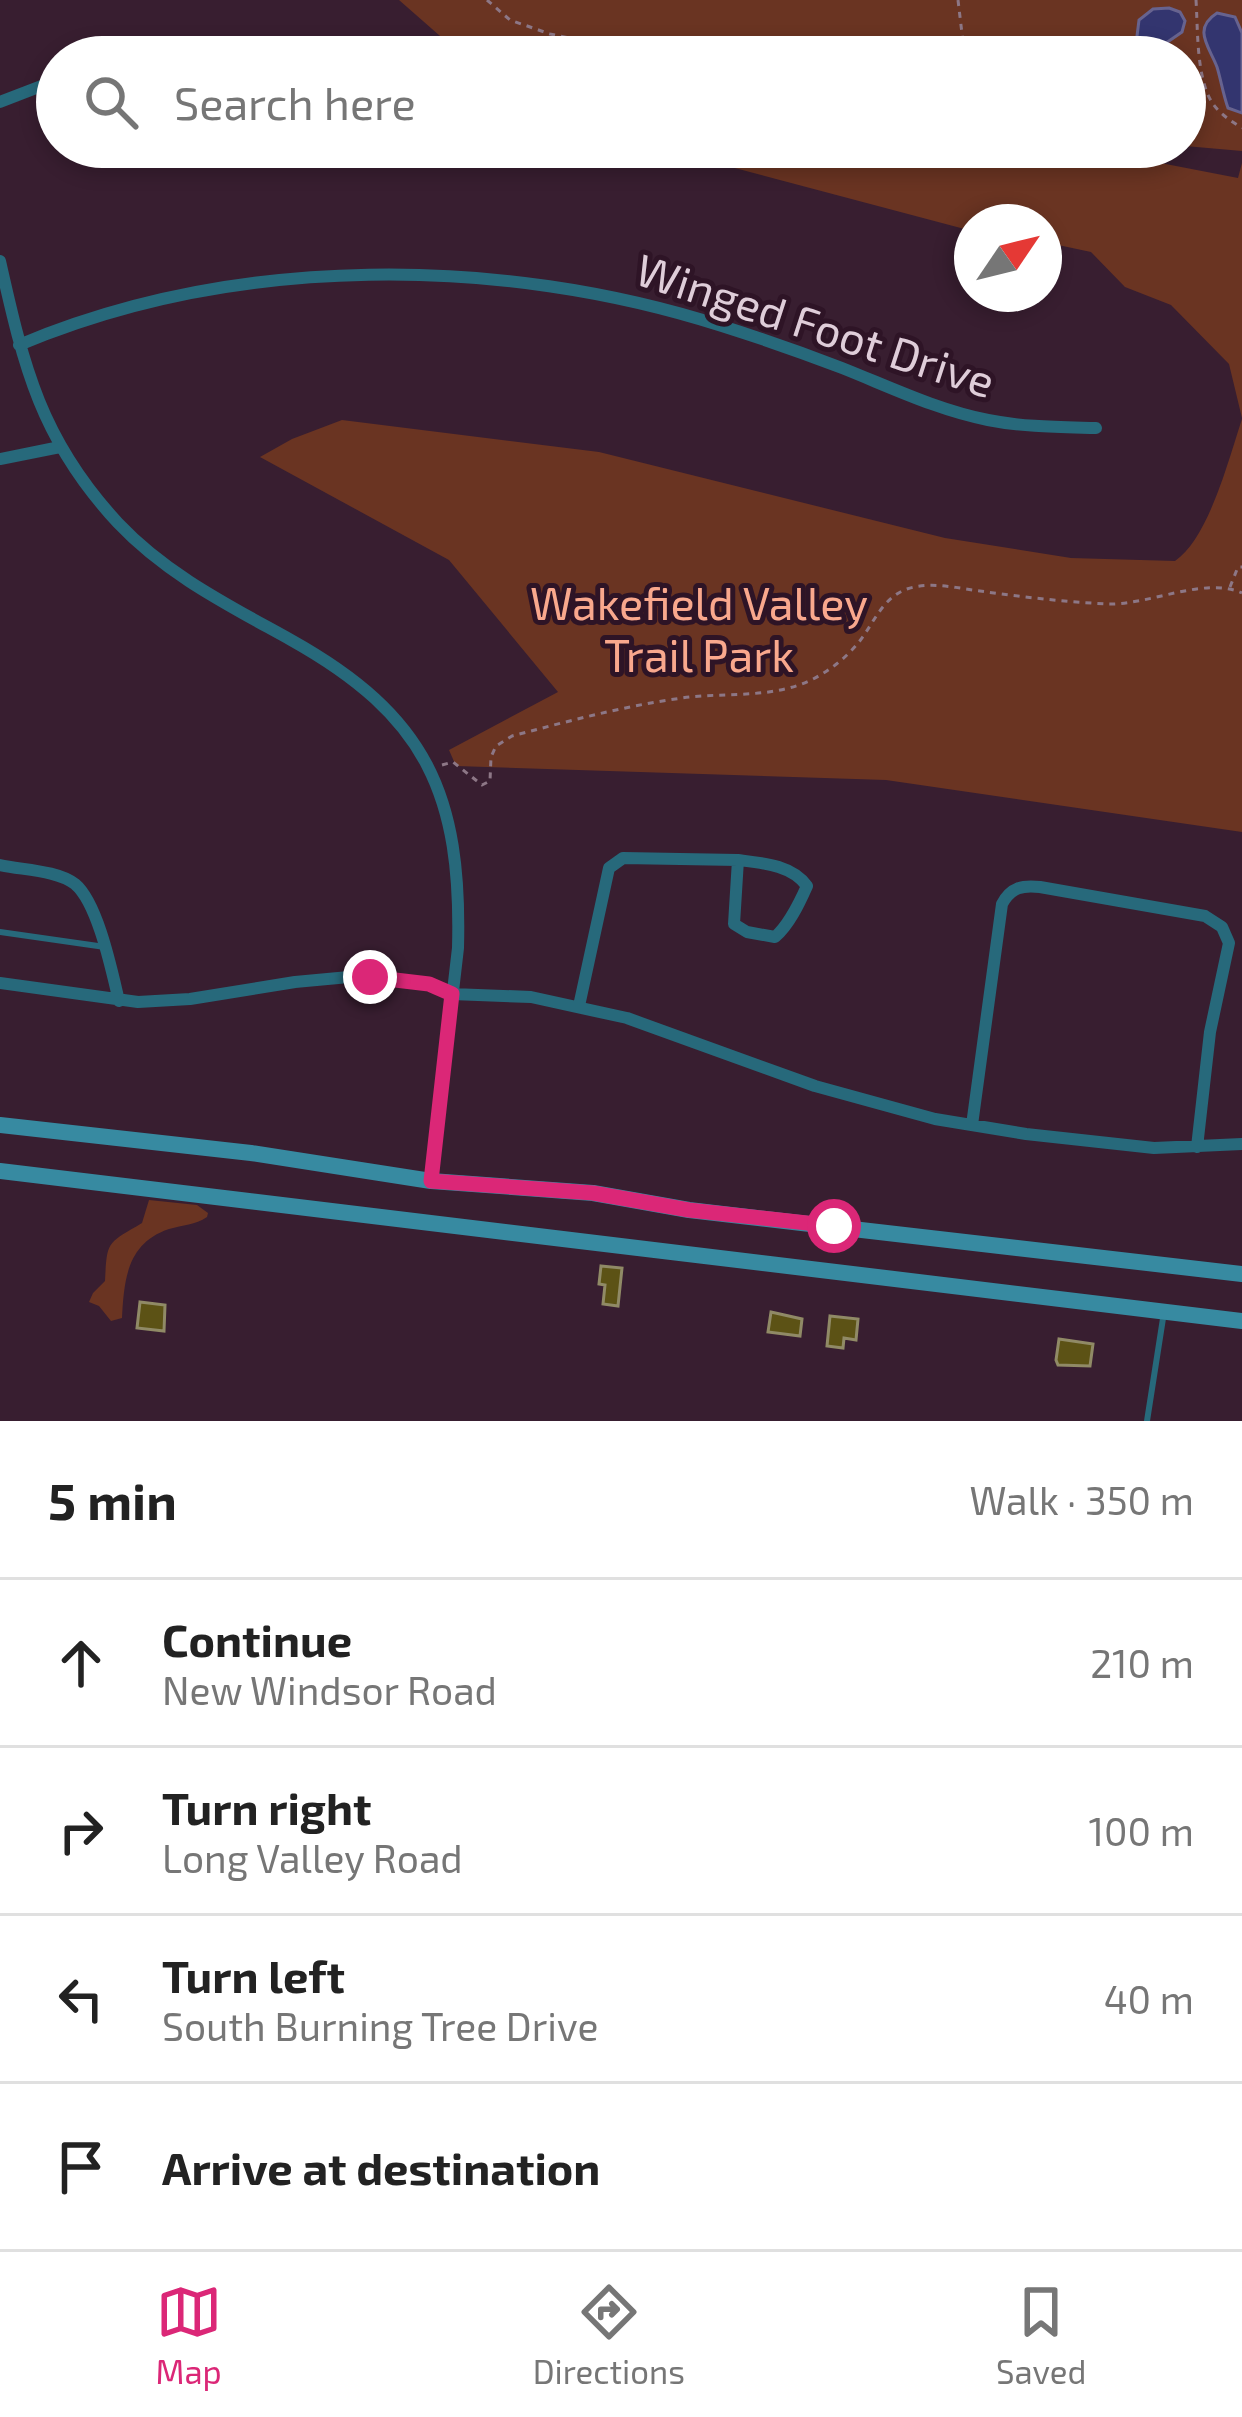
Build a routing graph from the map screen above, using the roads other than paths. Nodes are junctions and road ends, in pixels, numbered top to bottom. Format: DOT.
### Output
graph roads {
  1 [pos="36,88"];
  2 [pos="0,102"];
  3 [pos="0,261"];
  4 [pos="19,345"];
  5 [pos="1096,428"];
  6 [pos="60,448"];
  7 [pos="0,459"];
  8 [pos="738,860"];
  9 [pos="0,865"];
  10 [pos="0,932"];
  11 [pos="105,947"];
  12 [pos="0,983"];
  13 [pos="452,994"];
  14 [pos="119,1001"];
  15 [pos="579,1006"];
  16 [pos="0,1125"];
  17 [pos="972,1125"];
  18 [pos="1242,1144"];
  19 [pos="1197,1148"];
  20 [pos="0,1171"];
  21 [pos="431,1181"];
  22 [pos="1242,1274"];
  23 [pos="1164,1311"];
  24 [pos="1242,1321"];
  25 [pos="1147,1421"];
  1 -- 2 [label="street"];
  3 -- 4 [label="street"];
  4 -- 5 [label="street, Winged Foot Drive"];
  4 -- 6 [label="street"];
  6 -- 7 [label="street"];
  6 -- 13 [label="street"];
  8 -- 8 [label="street"];
  8 -- 15 [label="street"];
  9 -- 11 [label="street"];
  10 -- 11 [label="lane"];
  11 -- 14 [label="street"];
  12 -- 14 [label="street"];
  13 -- 14 [label="street"];
  13 -- 15 [label="street"];
  13 -- 21 [label="street"];
  15 -- 17 [label="street"];
  16 -- 21 [label="main road"];
  17 -- 19 [label="street"];
  17 -- 19 [label="street"];
  18 -- 19 [label="street"];
  20 -- 23 [label="main road"];
  21 -- 22 [label="main road"];
  23 -- 24 [label="main road"];
  23 -- 25 [label="lane"];
}
